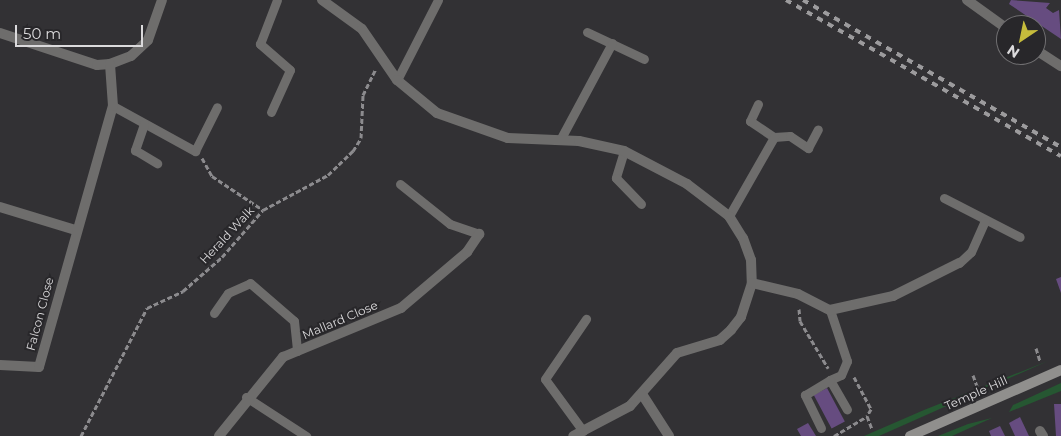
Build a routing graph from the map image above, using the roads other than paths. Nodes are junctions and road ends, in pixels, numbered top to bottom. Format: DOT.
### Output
graph roads {
  1 [pos="162,0"];
  2 [pos="277,0"];
  3 [pos="322,0"];
  4 [pos="438,0"];
  5 [pos="967,0"];
  6 [pos="996,21"];
  7 [pos="587,32"];
  8 [pos="0,33"];
  9 [pos="612,43"];
  10 [pos="1046,56"];
  11 [pos="644,59"];
  12 [pos="110,64"];
  13 [pos="1061,66"];
  14 [pos="397,80"];
  15 [pos="758,104"];
  16 [pos="113,106"];
  17 [pos="217,107"];
  18 [pos="271,112"];
  19 [pos="144,124"];
  20 [pos="818,129"];
  21 [pos="774,137"];
  22 [pos="560,140"];
  23 [pos="624,151"];
  24 [pos="157,163"];
  25 [pos="400,184"];
  26 [pos="944,198"];
  27 [pos="641,204"];
  28 [pos="0,207"];
  29 [pos="729,216"];
  30 [pos="985,221"];
  31 [pos="75,230"];
  32 [pos="479,234"];
  33 [pos="1020,237"];
  34 [pos="959,262"];
  35 [pos="752,284"];
  36 [pos="830,310"];
  37 [pos="214,313"];
  38 [pos="586,319"];
  39 [pos="298,351"];
  40 [pos="0,365"];
  41 [pos="1061,366"];
  42 [pos="1057,371"];
  43 [pos="830,380"];
  44 [pos="642,394"];
  45 [pos="246,397"];
  46 [pos="847,410"];
  47 [pos="821,428"];
  48 [pos="583,431"];
  49 [pos="219,436"];
  50 [pos="306,436"];
  51 [pos="573,436"];
  52 [pos="669,436"];
  53 [pos="910,436"];
  1 -- 12 [label="street"];
  2 -- 18 [label="lane"];
  3 -- 14 [label="street"];
  4 -- 14 [label="lane"];
  5 -- 6 [label="street"];
  7 -- 9 [label="lane"];
  8 -- 12 [label="street"];
  9 -- 11 [label="lane"];
  9 -- 22 [label="lane"];
  10 -- 13 [label="street"];
  12 -- 16 [label="street, Falcon Close"];
  14 -- 22 [label="street"];
  15 -- 21 [label="lane"];
  16 -- 19 [label="lane"];
  16 -- 31 [label="street, Falcon Close"];
  17 -- 19 [label="lane"];
  19 -- 24 [label="lane"];
  20 -- 21 [label="lane"];
  21 -- 29 [label="lane"];
  22 -- 23 [label="street"];
  23 -- 27 [label="lane"];
  23 -- 29 [label="street"];
  25 -- 32 [label="lane"];
  26 -- 30 [label="lane"];
  28 -- 31 [label="street"];
  29 -- 35 [label="street"];
  30 -- 33 [label="lane"];
  30 -- 34 [label="lane"];
  31 -- 40 [label="street, Falcon Close"];
  32 -- 39 [label="street, Mallard Close"];
  34 -- 36 [label="street"];
  35 -- 36 [label="street"];
  35 -- 44 [label="street"];
  36 -- 43 [label="lane"];
  37 -- 39 [label="lane"];
  38 -- 48 [label="lane"];
  39 -- 45 [label="street, Mallard Close"];
  41 -- 42 [label="street, Temple Hill"];
  42 -- 53 [label="street, Temple Hill"];
  43 -- 46 [label="lane"];
  43 -- 47 [label="lane"];
  44 -- 48 [label="street"];
  44 -- 52 [label="street"];
  45 -- 49 [label="street, Mallard Close"];
  45 -- 50 [label="lane"];
  48 -- 51 [label="street"];
}
